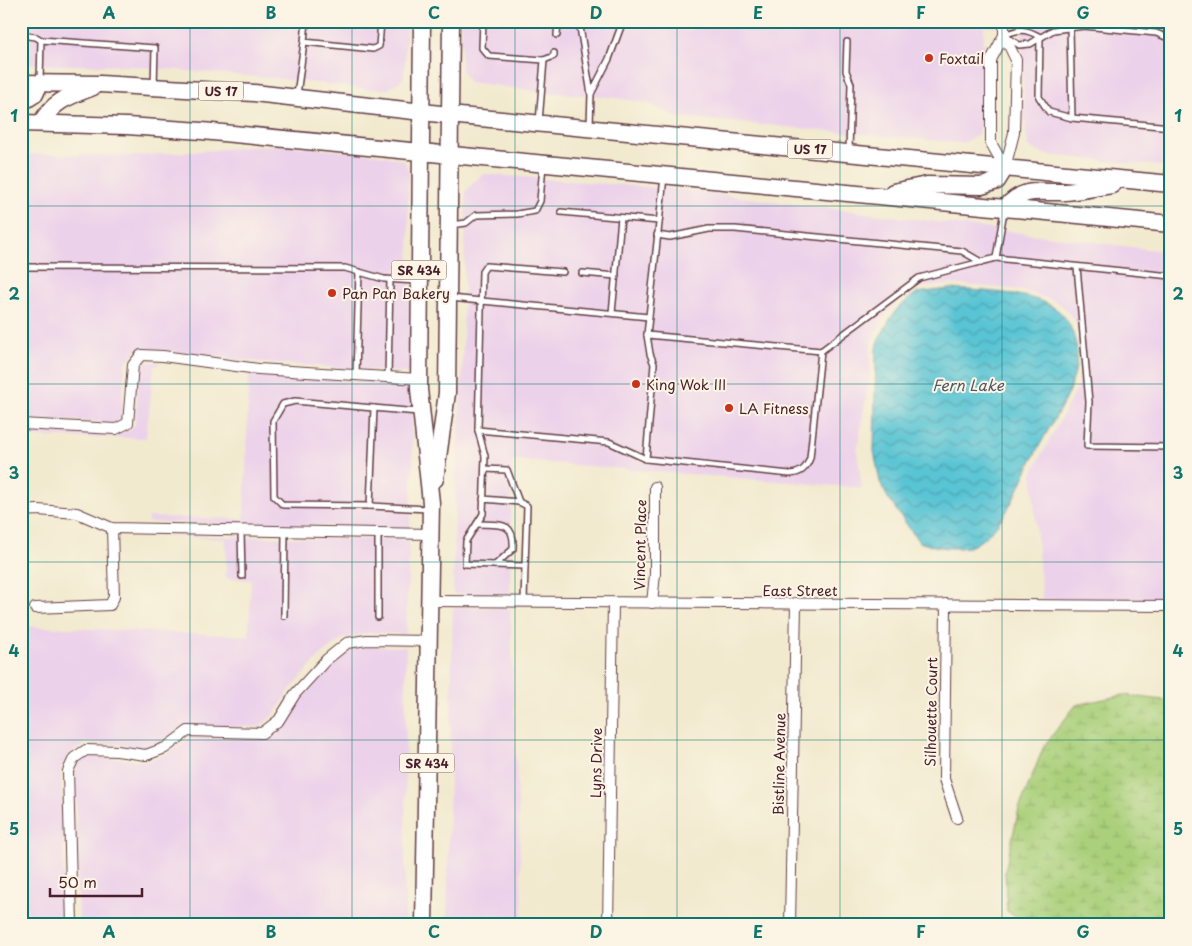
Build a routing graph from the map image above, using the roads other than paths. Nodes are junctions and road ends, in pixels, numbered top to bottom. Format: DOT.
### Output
graph roads {
  1 [pos="306,21"];
  2 [pos="381,21"];
  3 [pos="422,21"];
  4 [pos="451,21"];
  5 [pos="483,21"];
  6 [pos="558,21"];
  7 [pos="579,21"];
  8 [pos="623,21"];
  9 [pos="1004,21"];
  10 [pos="1070,28"];
  11 [pos="21,35"];
  12 [pos="557,35"];
  13 [pos="1004,36"];
  14 [pos="1040,37"];
  15 [pos="1171,39"];
  16 [pos="41,40"];
  17 [pos="304,42"];
  18 [pos="847,42"];
  19 [pos="554,53"];
  20 [pos="544,60"];
  21 [pos="21,83"];
  22 [pos="40,83"];
  23 [pos="100,84"];
  24 [pos="154,86"];
  25 [pos="591,94"];
  26 [pos="296,98"];
  27 [pos="21,104"];
  28 [pos="420,111"];
  29 [pos="450,114"];
  30 [pos="1072,118"];
  31 [pos="21,123"];
  32 [pos="41,123"];
  33 [pos="538,123"];
  34 [pos="590,128"];
  35 [pos="1171,128"];
  36 [pos="420,152"];
  37 [pos="849,153"];
  38 [pos="450,155"];
  39 [pos="543,164"];
  40 [pos="1006,168"];
  41 [pos="664,175"];
  42 [pos="1136,181"];
  43 [pos="1168,184"];
  44 [pos="873,195"];
  45 [pos="1004,208"];
  46 [pos="561,212"];
  47 [pos="621,218"];
  48 [pos="659,221"];
  49 [pos="1171,224"];
  50 [pos="449,225"];
  51 [pos="657,235"];
  52 [pos="996,258"];
  53 [pos="980,262"];
  54 [pos="21,267"];
  55 [pos="1077,267"];
  56 [pos="359,272"];
  57 [pos="563,272"];
  58 [pos="582,273"];
  59 [pos="616,276"];
  60 [pos="1171,276"];
  61 [pos="390,280"];
  62 [pos="419,281"];
  63 [pos="449,298"];
  64 [pos="480,301"];
  65 [pos="612,314"];
  66 [pos="649,317"];
  67 [pos="647,335"];
  68 [pos="821,350"];
  69 [pos="356,375"];
  70 [pos="388,378"];
  71 [pos="419,380"];
  72 [pos="374,408"];
  73 [pos="421,412"];
  74 [pos="21,424"];
  75 [pos="478,430"];
  76 [pos="1171,447"];
  77 [pos="646,460"];
  78 [pos="485,469"];
  79 [pos="655,487"];
  80 [pos="484,500"];
  81 [pos="520,502"];
  82 [pos="370,506"];
  83 [pos="431,506"];
  84 [pos="21,511"];
  85 [pos="477,524"];
  86 [pos="112,528"];
  87 [pos="241,531"];
  88 [pos="285,532"];
  89 [pos="378,533"];
  90 [pos="431,534"];
  91 [pos="495,565"];
  92 [pos="525,566"];
  93 [pos="242,576"];
  94 [pos="429,600"];
  95 [pos="524,602"];
  96 [pos="613,603"];
  97 [pos="652,603"];
  98 [pos="796,603"];
  99 [pos="946,604"];
  100 [pos="1171,606"];
  101 [pos="35,608"];
  102 [pos="284,616"];
  103 [pos="378,616"];
  104 [pos="429,641"];
  105 [pos="957,818"];
  106 [pos="72,925"];
  107 [pos="424,925"];
  108 [pos="608,925"];
  109 [pos="790,925"];
  1 -- 17 [label="lane"];
  2 -- 17 [label="lane"];
  3 -- 28 [label="main road, SR 434"];
  4 -- 29 [label="main road, SR 434"];
  5 -- 20 [label="lane"];
  6 -- 12 [label="lane"];
  7 -- 25 [label="lane"];
  8 -- 25 [label="lane"];
  9 -- 13 [label="street"];
  10 -- 14 [label="lane"];
  10 -- 15 [label="lane"];
  10 -- 30 [label="lane"];
  11 -- 16 [label="lane"];
  13 -- 14 [label="lane"];
  13 -- 14 [label="lane"];
  13 -- 40 [label="street"];
  13 -- 40 [label="street"];
  14 -- 30 [label="lane"];
  16 -- 22 [label="lane"];
  16 -- 24 [label="lane"];
  17 -- 26 [label="lane"];
  18 -- 37 [label="lane"];
  19 -- 20 [label="lane"];
  20 -- 33 [label="lane"];
  21 -- 22 [label="main road, US 17"];
  22 -- 23 [label="main road, US 17"];
  22 -- 27 [label="main road"];
  23 -- 24 [label="main road, US 17"];
  23 -- 32 [label="main road"];
  24 -- 26 [label="main road, US 17"];
  25 -- 34 [label="lane"];
  26 -- 28 [label="main road, US 17"];
  28 -- 29 [label="main road, US 17"];
  28 -- 36 [label="main road, SR 434"];
  29 -- 33 [label="main road, US 17"];
  29 -- 38 [label="main road, SR 434"];
  30 -- 35 [label="lane"];
  31 -- 32 [label="main road"];
  32 -- 36 [label="main road"];
  33 -- 34 [label="main road, US 17"];
  34 -- 37 [label="main road, US 17"];
  35 -- 43 [label="lane"];
  36 -- 38 [label="main road"];
  36 -- 62 [label="main road, SR 434"];
  37 -- 40 [label="main road, US 17"];
  38 -- 39 [label="main road"];
  38 -- 50 [label="main road, SR 434"];
  39 -- 41 [label="main road"];
  39 -- 50 [label="lane"];
  40 -- 42 [label="main road, US 17"];
  40 -- 44 [label="main road"];
  41 -- 44 [label="main road"];
  41 -- 48 [label="lane"];
  42 -- 43 [label="main road, US 17"];
  42 -- 45 [label="main road"];
  44 -- 45 [label="main road"];
  45 -- 49 [label="main road"];
  45 -- 52 [label="lane"];
  46 -- 47 [label="lane"];
  47 -- 48 [label="lane"];
  47 -- 59 [label="lane"];
  48 -- 51 [label="lane"];
  50 -- 63 [label="main road, SR 434"];
  51 -- 53 [label="lane"];
  51 -- 66 [label="lane"];
  52 -- 53 [label="lane"];
  52 -- 55 [label="lane"];
  53 -- 68 [label="lane"];
  54 -- 56 [label="lane"];
  55 -- 60 [label="lane"];
  55 -- 76 [label="lane"];
  56 -- 61 [label="lane"];
  56 -- 69 [label="lane"];
  57 -- 64 [label="lane"];
  58 -- 59 [label="lane"];
  59 -- 65 [label="lane"];
  61 -- 62 [label="lane"];
  61 -- 70 [label="lane"];
  62 -- 71 [label="main road, SR 434"];
  63 -- 64 [label="lane"];
  63 -- 83 [label="main road, SR 434"];
  64 -- 65 [label="lane"];
  64 -- 75 [label="lane"];
  65 -- 66 [label="lane"];
  66 -- 67 [label="lane"];
  67 -- 68 [label="lane"];
  67 -- 77 [label="lane"];
  68 -- 77 [label="lane"];
  69 -- 70 [label="street"];
  69 -- 74 [label="street"];
  70 -- 71 [label="street"];
  71 -- 73 [label="main road, SR 434"];
  72 -- 73 [label="lane"];
  72 -- 82 [label="lane"];
  72 -- 82 [label="lane"];
  73 -- 83 [label="main road, SR 434"];
  75 -- 77 [label="lane"];
  75 -- 78 [label="lane"];
  78 -- 80 [label="lane"];
  78 -- 81 [label="lane"];
  79 -- 97 [label="street, Vincent Place"];
  80 -- 81 [label="lane"];
  80 -- 85 [label="lane"];
  81 -- 92 [label="lane"];
  82 -- 83 [label="lane"];
  83 -- 90 [label="main road, SR 434"];
  84 -- 86 [label="street"];
  85 -- 91 [label="lane"];
  85 -- 91 [label="lane"];
  86 -- 87 [label="street"];
  86 -- 101 [label="street"];
  87 -- 88 [label="street"];
  87 -- 93 [label="lane"];
  88 -- 89 [label="street"];
  88 -- 102 [label="lane"];
  89 -- 90 [label="street"];
  89 -- 103 [label="lane"];
  90 -- 94 [label="main road, SR 434"];
  91 -- 92 [label="lane"];
  92 -- 95 [label="lane"];
  94 -- 95 [label="street, East Street"];
  94 -- 104 [label="main road, SR 434"];
  95 -- 96 [label="street, East Street"];
  96 -- 97 [label="street, East Street"];
  96 -- 108 [label="street, Lyns Drive"];
  97 -- 98 [label="street, East Street"];
  98 -- 99 [label="street, East Street"];
  98 -- 109 [label="street, Bistline Avenue"];
  99 -- 100 [label="street, East Street"];
  99 -- 105 [label="street, Silhouette Court"];
  104 -- 106 [label="street"];
  104 -- 107 [label="main road, SR 434"];
}
